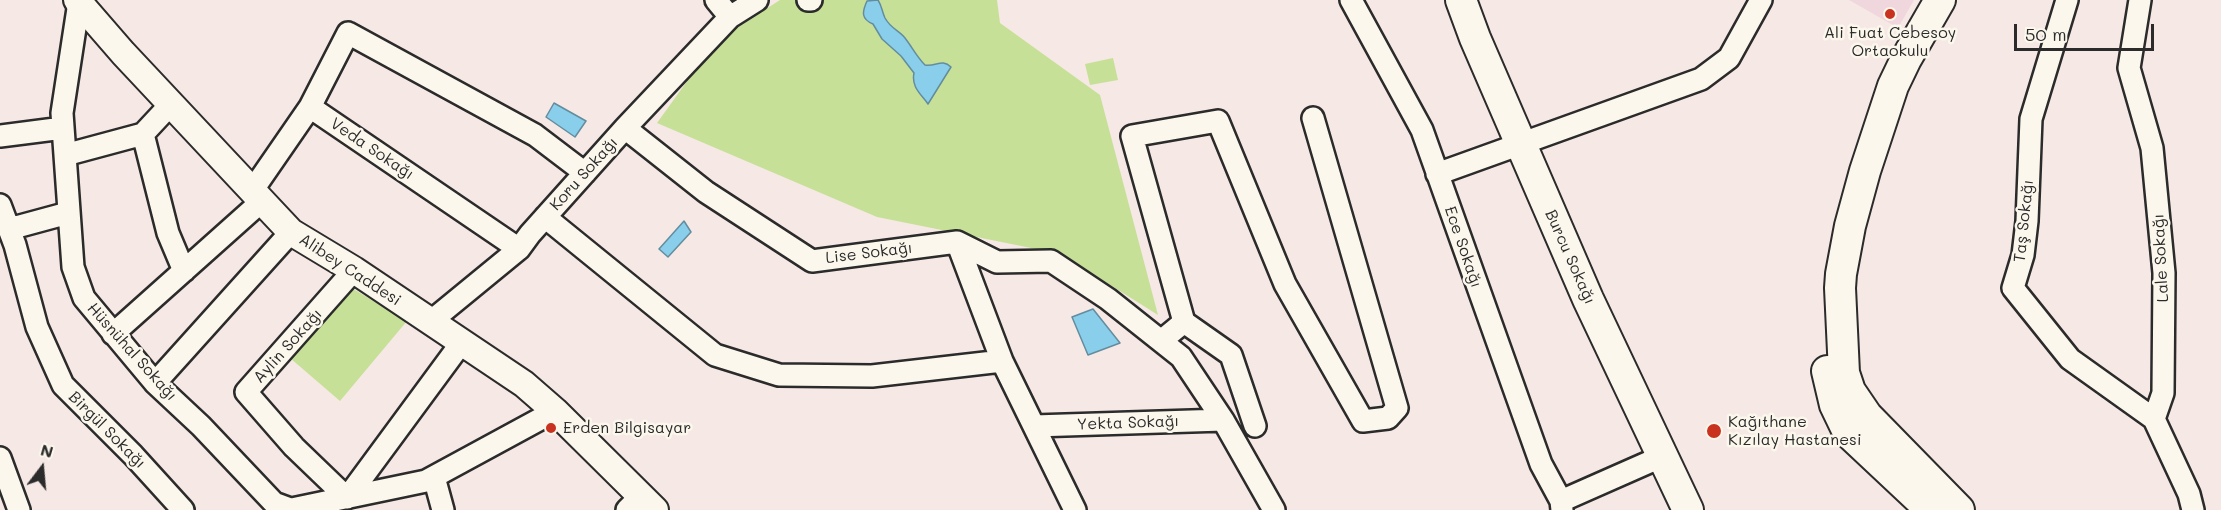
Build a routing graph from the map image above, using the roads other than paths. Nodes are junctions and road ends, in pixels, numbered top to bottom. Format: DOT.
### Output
graph roads {
  1 [pos="716,0"];
  2 [pos="757,0"];
  3 [pos="1351,0"];
  4 [pos="1461,0"];
  5 [pos="1761,0"];
  6 [pos="1923,0"];
  7 [pos="1940,0"];
  8 [pos="2067,0"];
  9 [pos="2140,0"];
  10 [pos="78,1"];
  11 [pos="730,17"];
  12 [pos="171,104"];
  13 [pos="310,107"];
  14 [pos="1313,118"];
  15 [pos="625,128"];
  16 [pos="63,129"];
  17 [pos="143,134"];
  18 [pos="0,136"];
  19 [pos="1520,142"];
  20 [pos="65,155"];
  21 [pos="585,173"];
  22 [pos="1437,174"];
  23 [pos="257,196"];
  24 [pos="0,205"];
  25 [pos="68,213"];
  26 [pos="545,217"];
  27 [pos="291,232"];
  28 [pos="8,240"];
  29 [pos="957,242"];
  30 [pos="519,249"];
  31 [pos="354,270"];
  32 [pos="184,271"];
  33 [pos="1184,321"];
  34 [pos="430,322"];
  35 [pos="113,334"];
  36 [pos="1161,341"];
  37 [pos="462,342"];
  38 [pos="1002,361"];
  39 [pos="155,383"];
  40 [pos="555,411"];
  41 [pos="2154,419"];
  42 [pos="1223,420"];
  43 [pos="1034,426"];
  44 [pos="1255,426"];
  45 [pos="1663,456"];
  46 [pos="0,458"];
  47 [pos="434,477"];
  48 [pos="347,498"];
  49 [pos="1562,505"];
  50 [pos="647,506"];
  51 [pos="20,510"];
  52 [pos="183,510"];
  53 [pos="291,510"];
  54 [pos="443,510"];
  55 [pos="1075,510"];
  56 [pos="1274,510"];
  57 [pos="1688,510"];
  58 [pos="1931,510"];
  59 [pos="1959,510"];
  60 [pos="2193,510"];
  1 -- 11 [label="street"];
  2 -- 11 [label="street, Koru Sokağı"];
  3 -- 22 [label="street, Ece Sokağı"];
  4 -- 19 [label="main road, Burcu Sokağı"];
  5 -- 19 [label="street"];
  6 -- 58 [label="main road"];
  7 -- 59 [label="main road"];
  8 -- 41 [label="street, Taş Sokağı"];
  9 -- 41 [label="street, Lale Sokağı"];
  10 -- 12 [label="street, Alibey Caddesi"];
  10 -- 16 [label="street, Hüsnühal Sokağı"];
  11 -- 15 [label="street, Koru Sokağı"];
  12 -- 17 [label="street"];
  12 -- 23 [label="street, Alibey Caddesi"];
  13 -- 21 [label="street"];
  13 -- 23 [label="street"];
  13 -- 30 [label="street, Veda Sokağı"];
  14 -- 33 [label="street"];
  15 -- 21 [label="street, Koru Sokağı"];
  15 -- 29 [label="street, Lise Sokağı"];
  16 -- 18 [label="street"];
  16 -- 20 [label="street, Hüsnühal Sokağı"];
  17 -- 20 [label="street"];
  17 -- 32 [label="street"];
  19 -- 22 [label="street"];
  19 -- 45 [label="main road, Burcu Sokağı"];
  20 -- 25 [label="street, Hüsnühal Sokağı"];
  21 -- 26 [label="street, Koru Sokağı"];
  22 -- 49 [label="street, Ece Sokağı"];
  23 -- 27 [label="street, Alibey Caddesi"];
  23 -- 32 [label="street"];
  24 -- 28 [label="street, Birgül Sokağı"];
  25 -- 28 [label="street"];
  25 -- 35 [label="street, Hüsnühal Sokağı"];
  26 -- 30 [label="street, Koru Sokağı"];
  26 -- 38 [label="street"];
  27 -- 31 [label="street, Alibey Caddesi"];
  27 -- 39 [label="street"];
  28 -- 52 [label="street, Birgül Sokağı"];
  29 -- 36 [label="street"];
  29 -- 38 [label="street"];
  30 -- 34 [label="street, Koru Sokağı"];
  31 -- 34 [label="street, Alibey Caddesi"];
  31 -- 48 [label="street, Aylin Sokağı"];
  32 -- 35 [label="street"];
  33 -- 36 [label="street"];
  33 -- 44 [label="street"];
  34 -- 37 [label="street, Alibey Caddesi"];
  35 -- 39 [label="street, Hüsnühal Sokağı"];
  36 -- 42 [label="street"];
  37 -- 40 [label="street, Alibey Caddesi"];
  37 -- 48 [label="street"];
  38 -- 43 [label="street"];
  39 -- 53 [label="street, Hüsnühal Sokağı"];
  40 -- 47 [label="street, Hüsnühal Sokağı"];
  40 -- 50 [label="street, Alibey Caddesi"];
  41 -- 60 [label="street"];
  42 -- 43 [label="street, Yekta Sokağı"];
  42 -- 56 [label="street"];
  43 -- 55 [label="street"];
  45 -- 49 [label="street, Ece Sokağı"];
  45 -- 57 [label="main road, Burcu Sokağı"];
  46 -- 51 [label="street"];
  47 -- 48 [label="street, Hüsnühal Sokağı"];
  47 -- 54 [label="street"];
  48 -- 53 [label="street, Hüsnühal Sokağı"];
}
